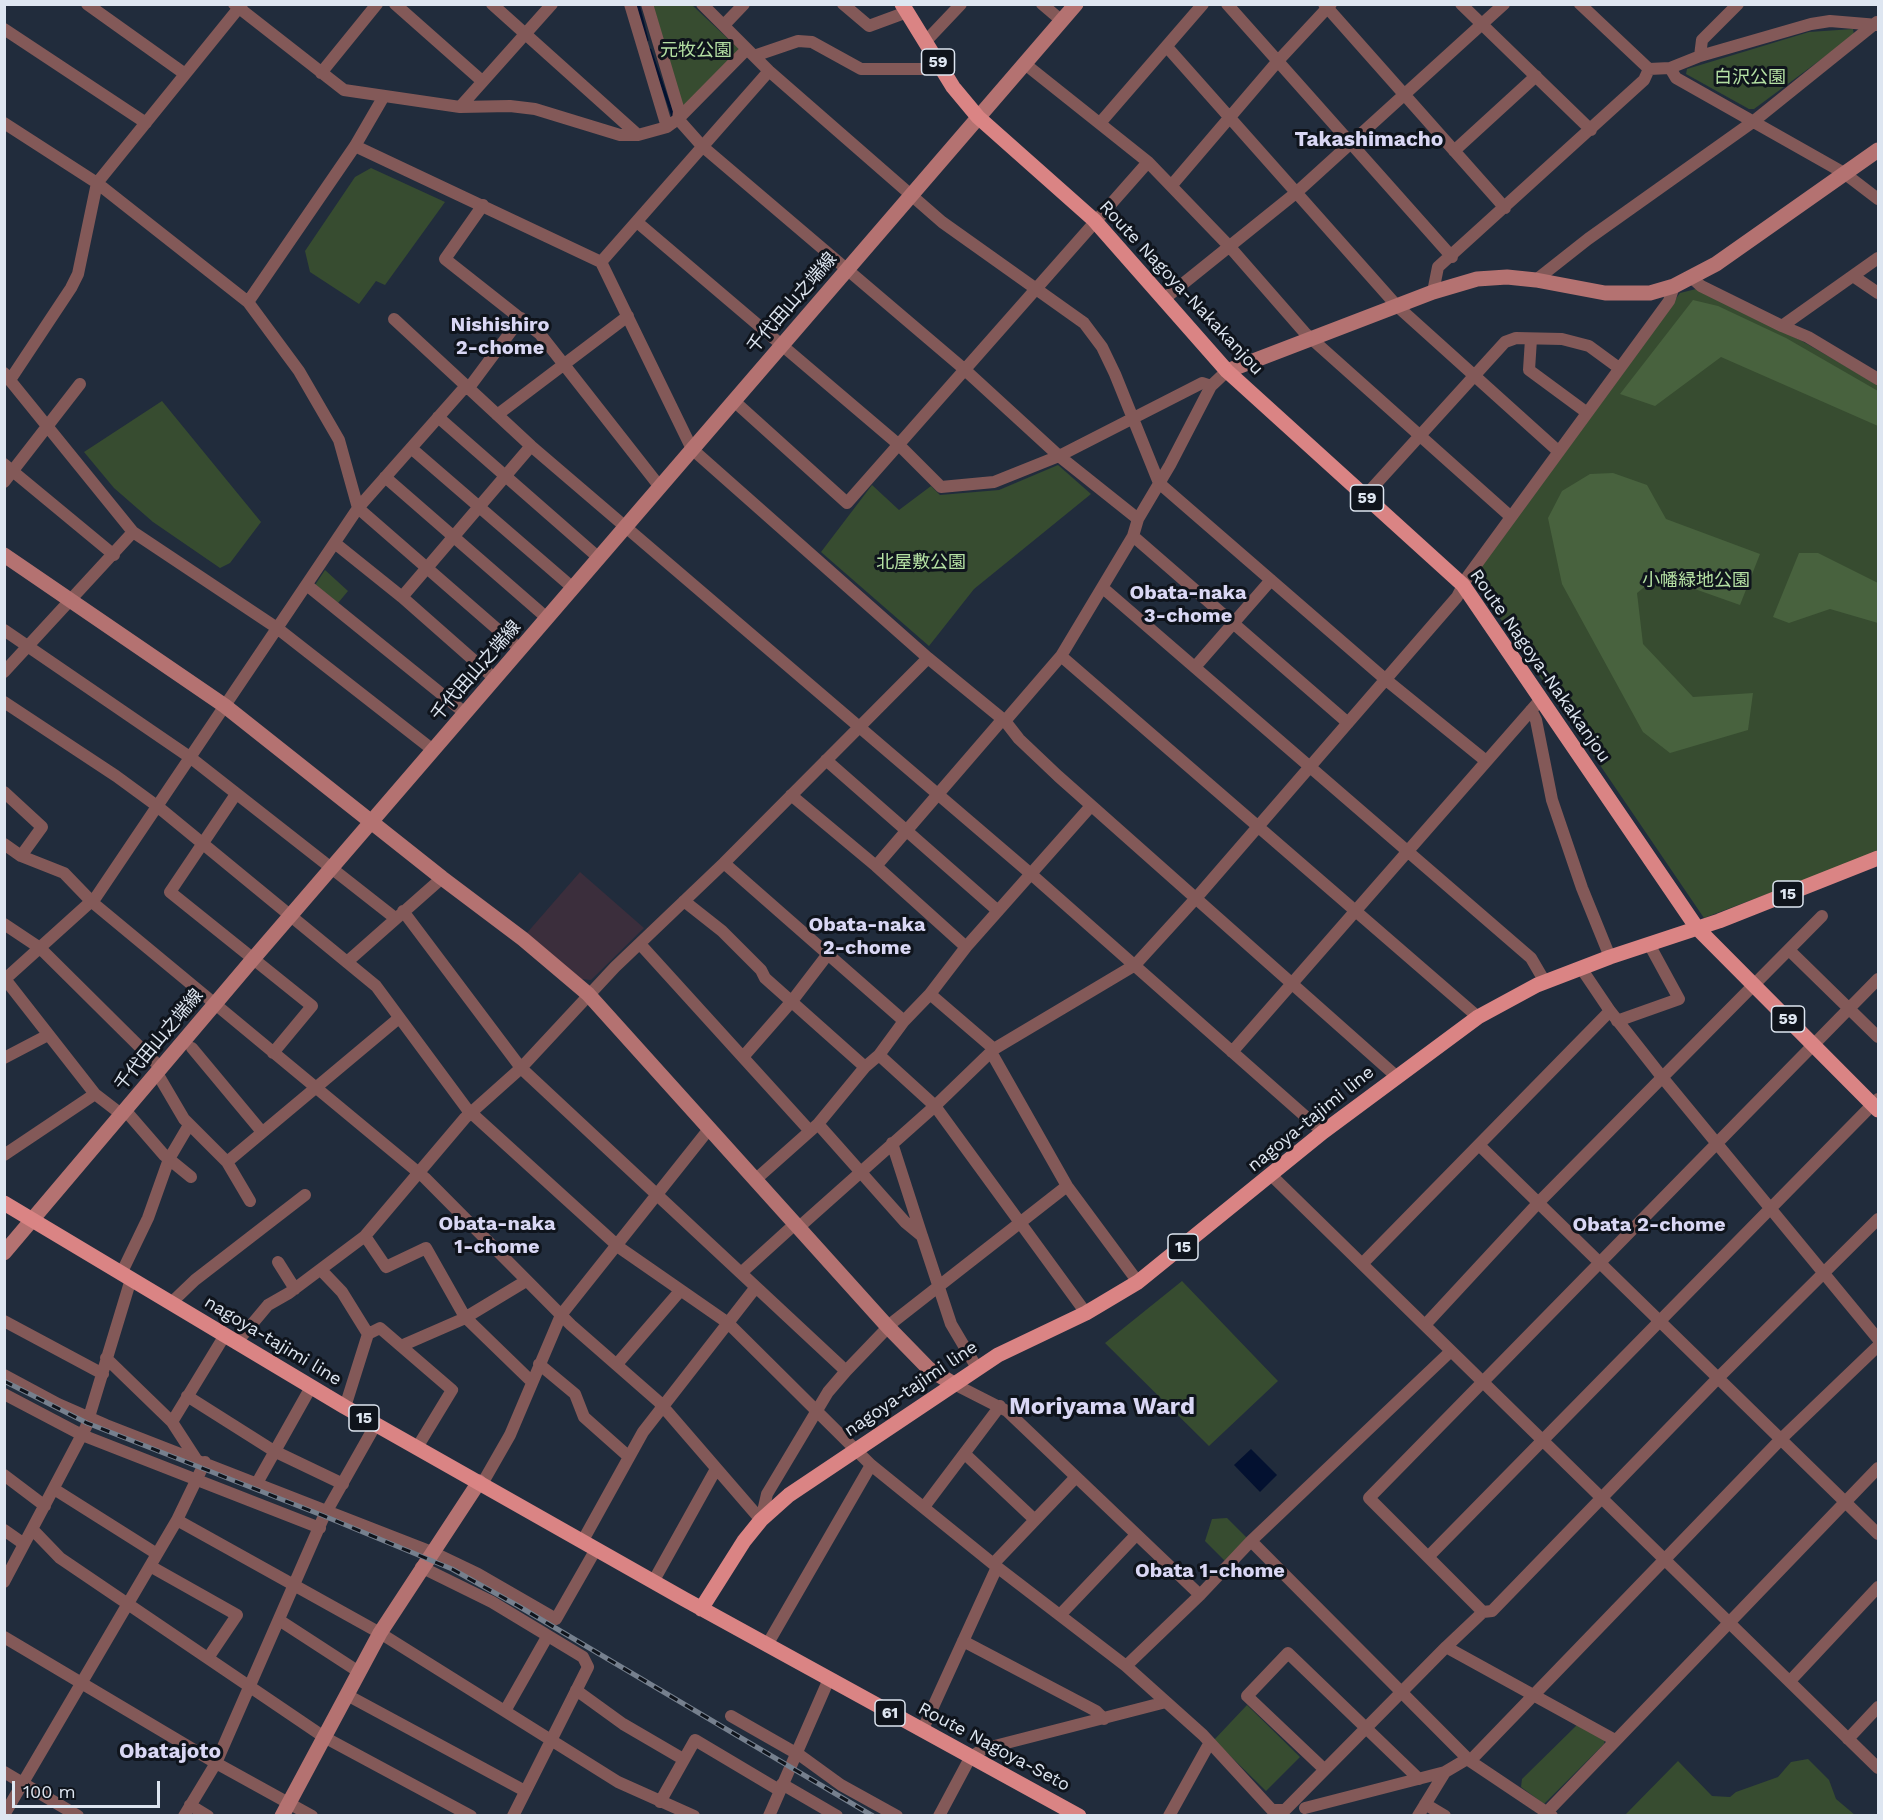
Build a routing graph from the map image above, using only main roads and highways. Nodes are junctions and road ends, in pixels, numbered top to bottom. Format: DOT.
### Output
graph roads {
  1 [pos="905,8"];
  2 [pos="1878,858"];
  3 [pos="1697,928"];
  4 [pos="1877,1104"];
  5 [pos="4,1203"];
  6 [pos="700,1610"];
  7 [pos="1079,1815"];
  1 -- 3 [label="main road, Route Nagoya-Nakakanjou / 59"];
  2 -- 3 [label="main road, nagoya-tajimi line / 15"];
  3 -- 4 [label="main road, Route Nagoya-Nakakanjou / 59"];
  3 -- 6 [label="main road, nagoya-tajimi line / 15"];
  5 -- 6 [label="main road, nagoya-tajimi line / 15"];
  6 -- 7 [label="main road, Route Nagoya-Seto / 61"];
}
